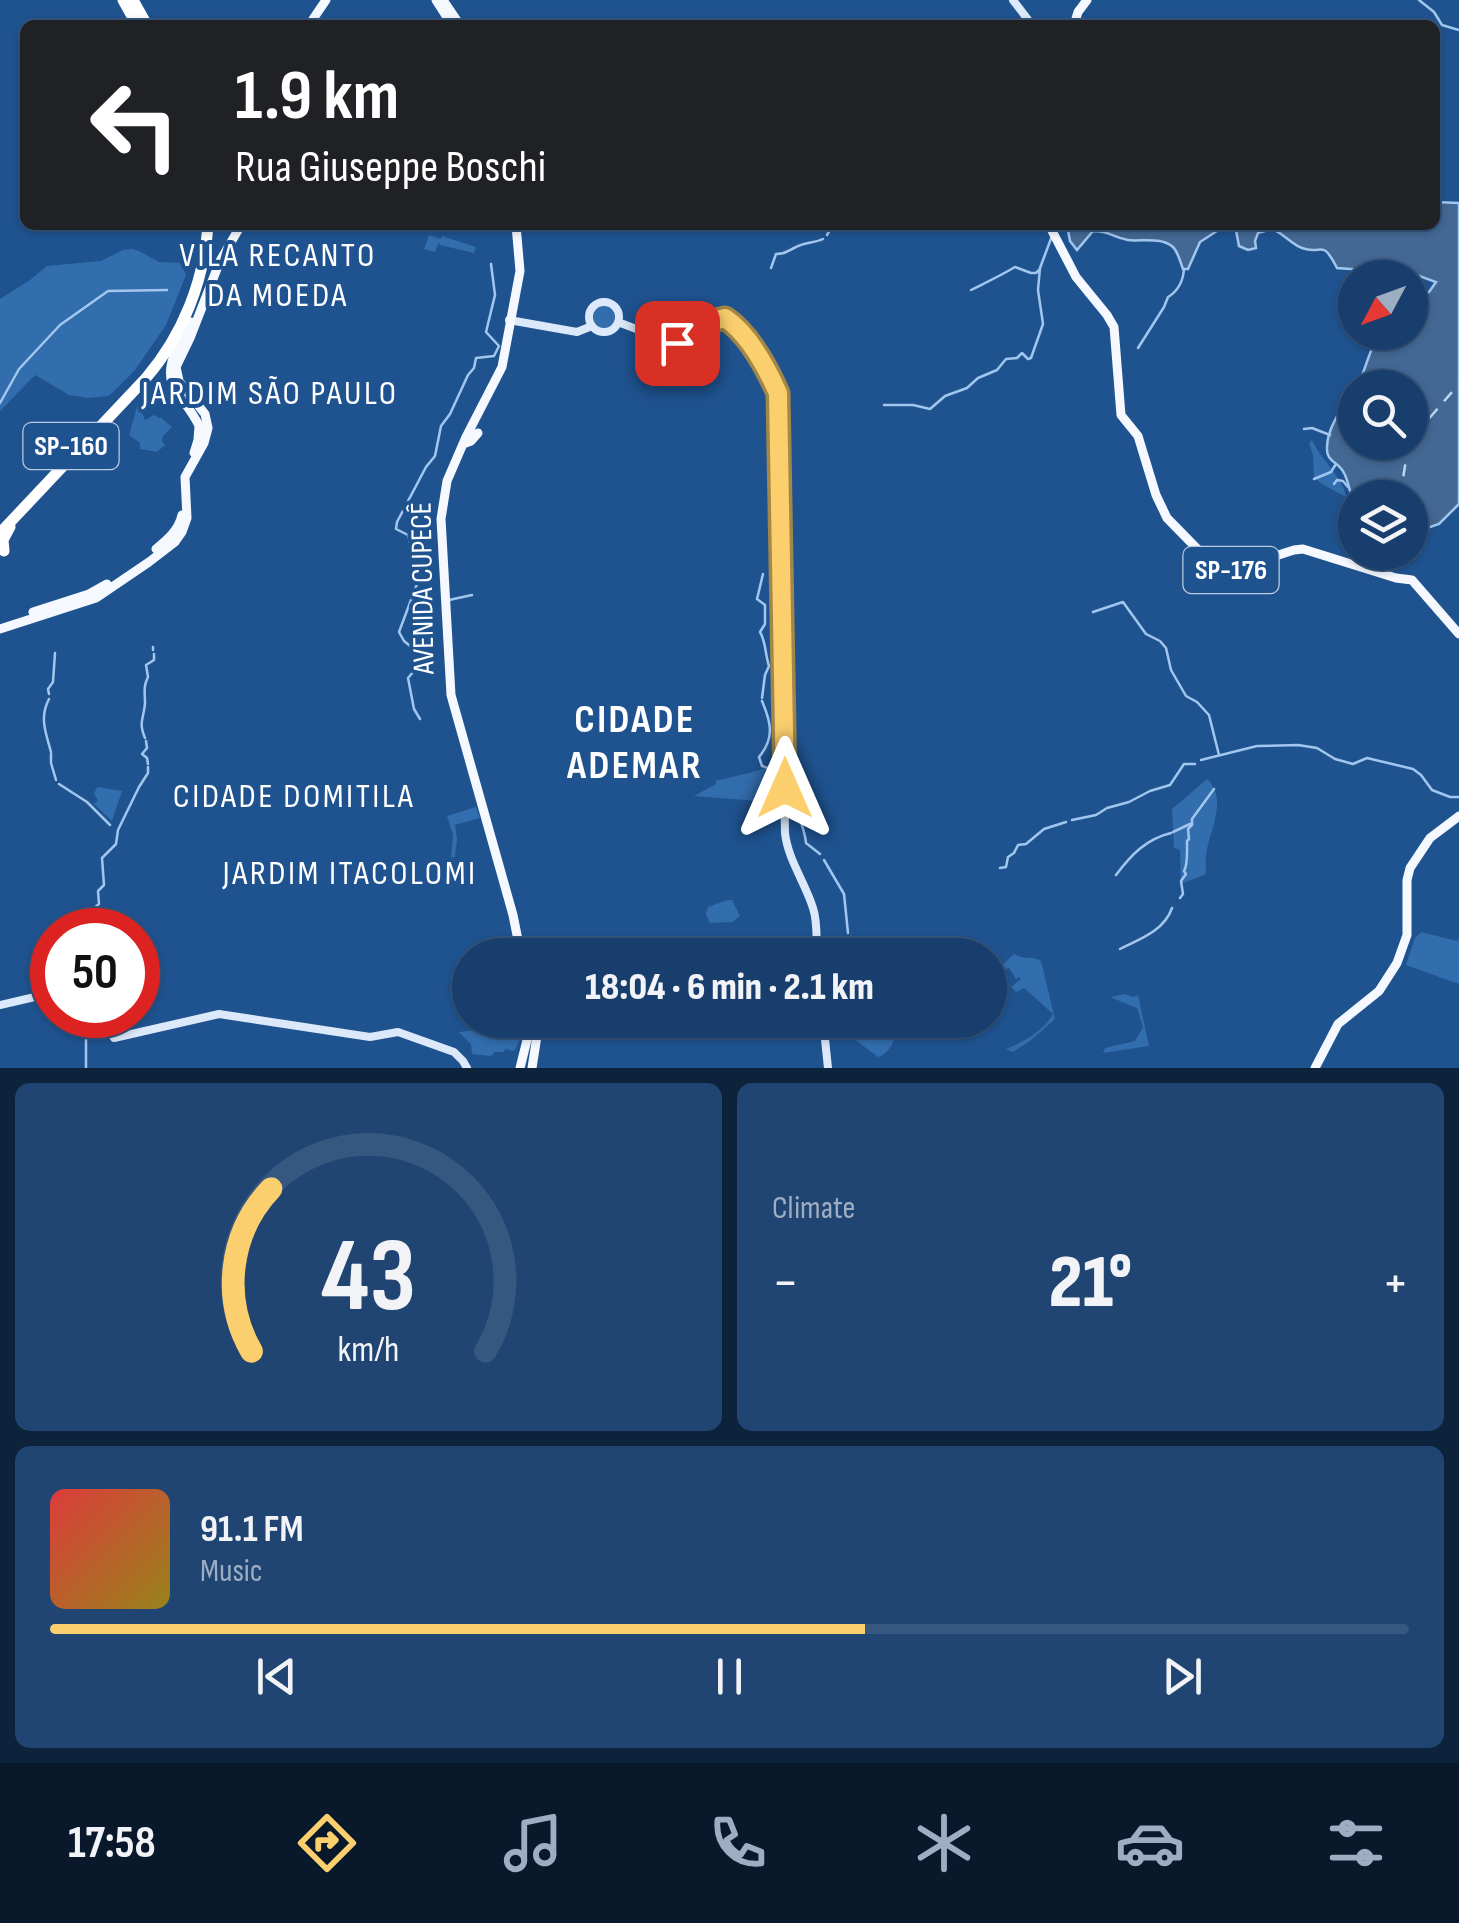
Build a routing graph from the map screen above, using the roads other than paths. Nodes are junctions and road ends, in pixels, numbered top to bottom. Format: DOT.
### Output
graph roads {
  1 [pos="123,0"];
  2 [pos="140,20"];
  3 [pos="200,230"];
  4 [pos="207,230"];
  5 [pos="235,230"];
  6 [pos="236,230"];
  7 [pos="515,230"];
  8 [pos="517,230"];
  9 [pos="1052,232"];
  10 [pos="510,320"];
  11 [pos="618,322"];
  12 [pos="592,326"];
  13 [pos="200,420"];
  14 [pos="474,435"];
  15 [pos="463,444"];
  16 [pos="18,514"];
  17 [pos="0,522"];
  18 [pos="0,533"];
  19 [pos="4,551"];
  20 [pos="98,593"];
  21 [pos="0,626"];
  22 [pos="1459,636"];
  23 [pos="1459,818"];
  24 [pos="515,938"];
  25 [pos="517,938"];
  26 [pos="816,938"];
  27 [pos="30,1000"];
  28 [pos="30,1001"];
  29 [pos="14,1006"];
  30 [pos="0,1007"];
  31 [pos="26,1009"];
  32 [pos="160,1027"];
  33 [pos="528,1038"];
  34 [pos="537,1038"];
  35 [pos="826,1038"];
  36 [pos="467,1068"];
  37 [pos="520,1068"];
  38 [pos="532,1068"];
  39 [pos="828,1068"];
  40 [pos="1317,1068"];
  1 -- 2 [label="highway"];
  3 -- 17 [label="highway, SP-160"];
  4 -- 16 [label="highway, SP-160"];
  5 -- 13 [label="main road"];
  6 -- 13 [label="main road"];
  7 -- 10 [label="main road, AVENIDA CUPECÊ"];
  8 -- 10 [label="main road, AVENIDA CUPECÊ"];
  9 -- 22 [label="main road, SP-176"];
  10 -- 12 [label="main road"];
  10 -- 15 [label="main road, AVENIDA CUPECÊ"];
  10 -- 24 [label="main road, AVENIDA CUPECÊ"];
  11 -- 12 [label="main road"];
  11 -- 12 [label="main road"];
  11 -- 26 [label="main road"];
  13 -- 20 [label="main road"];
  13 -- 20 [label="main road"];
  14 -- 15 [label="main road"];
  15 -- 25 [label="main road, AVENIDA CUPECÊ"];
  16 -- 18 [label="highway, SP-160"];
  16 -- 19 [label="highway"];
  20 -- 21 [label="main road"];
  23 -- 40 [label="main road"];
  27 -- 30 [label="main road"];
  28 -- 29 [label="main road"];
  29 -- 30 [label="main road"];
  29 -- 31 [label="main road"];
  32 -- 36 [label="main road"];
  33 -- 37 [label="main road"];
  34 -- 38 [label="main road"];
  35 -- 39 [label="main road"];
}
